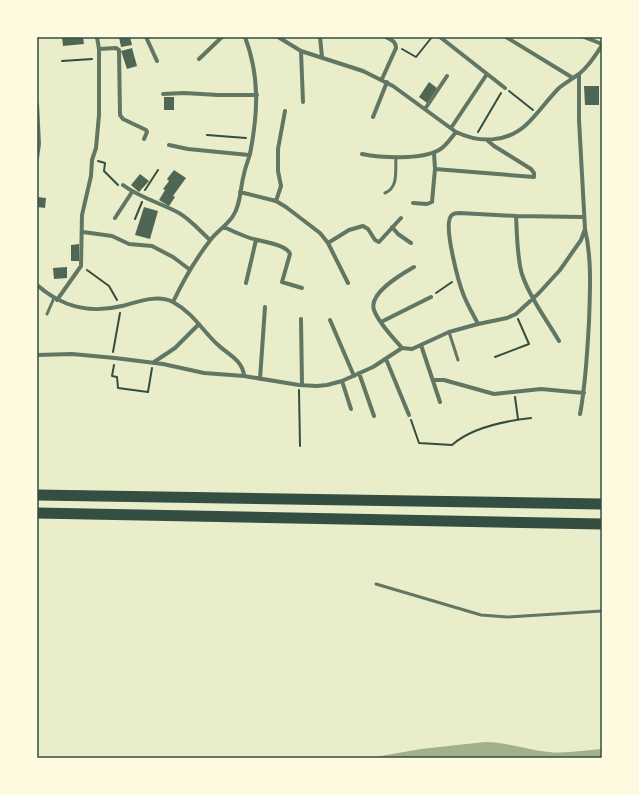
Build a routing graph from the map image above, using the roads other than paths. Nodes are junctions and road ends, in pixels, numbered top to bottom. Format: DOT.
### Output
graph roads {
  1 [pos="97,37"];
  2 [pos="146,37"];
  3 [pos="222,37"];
  4 [pos="246,37"];
  5 [pos="278,37"];
  6 [pos="320,37"];
  7 [pos="386,37"];
  8 [pos="440,37"];
  9 [pos="506,37"];
  10 [pos="584,37"];
  11 [pos="602,44"];
  12 [pos="99,48"];
  13 [pos="300,51"];
  14 [pos="322,57"];
  15 [pos="199,59"];
  16 [pos="157,61"];
  17 [pos="487,74"];
  18 [pos="579,74"];
  19 [pos="447,76"];
  20 [pos="573,78"];
  21 [pos="382,79"];
  22 [pos="387,82"];
  23 [pos="505,88"];
  24 [pos="163,94"];
  25 [pos="257,94"];
  26 [pos="303,102"];
  27 [pos="37,104"];
  28 [pos="425,109"];
  29 [pos="285,111"];
  30 [pos="373,117"];
  31 [pos="38,126"];
  32 [pos="451,128"];
  33 [pos="456,132"];
  34 [pos="144,139"];
  35 [pos="487,140"];
  36 [pos="169,145"];
  37 [pos="434,152"];
  38 [pos="362,154"];
  39 [pos="249,155"];
  40 [pos="396,157"];
  41 [pos="37,158"];
  42 [pos="435,169"];
  43 [pos="123,186"];
  44 [pos="132,192"];
  45 [pos="240,192"];
  46 [pos="385,192"];
  47 [pos="276,201"];
  48 [pos="413,204"];
  49 [pos="516,216"];
  50 [pos="583,217"];
  51 [pos="115,218"];
  52 [pos="401,218"];
  53 [pos="224,227"];
  54 [pos="392,227"];
  55 [pos="585,229"];
  56 [pos="83,232"];
  57 [pos="210,240"];
  58 [pos="256,240"];
  59 [pos="328,243"];
  60 [pos="411,243"];
  61 [pos="414,267"];
  62 [pos="189,269"];
  63 [pos="348,283"];
  64 [pos="246,284"];
  65 [pos="37,285"];
  66 [pos="302,288"];
  67 [pos="431,297"];
  68 [pos="56,299"];
  69 [pos="533,299"];
  70 [pos="173,302"];
  71 [pos="265,307"];
  72 [pos="47,314"];
  73 [pos="301,319"];
  74 [pos="330,320"];
  75 [pos="381,322"];
  76 [pos="199,324"];
  77 [pos="478,324"];
  78 [pos="449,332"];
  79 [pos="560,341"];
  80 [pos="421,345"];
  81 [pos="402,348"];
  82 [pos="37,355"];
  83 [pos="386,359"];
  84 [pos="458,360"];
  85 [pos="154,362"];
  86 [pos="359,374"];
  87 [pos="244,376"];
  88 [pos="354,376"];
  89 [pos="260,379"];
  90 [pos="433,380"];
  91 [pos="342,381"];
  92 [pos="301,385"];
  93 [pos="584,393"];
  94 [pos="440,402"];
  95 [pos="351,409"];
  96 [pos="580,414"];
  97 [pos="409,415"];
  98 [pos="374,416"];
  99 [pos="37,495"];
  100 [pos="602,504"];
  101 [pos="37,513"];
  102 [pos="602,524"];
  103 [pos="376,584"];
  104 [pos="602,611"];
  1 -- 12 [label="street"];
  2 -- 16 [label="street"];
  3 -- 15 [label="street"];
  4 -- 25 [label="street"];
  5 -- 13 [label="street"];
  6 -- 14 [label="street"];
  7 -- 21 [label="street"];
  8 -- 17 [label="street"];
  9 -- 20 [label="street"];
  10 -- 11 [label="street"];
  11 -- 18 [label="street"];
  12 -- 34 [label="street"];
  12 -- 56 [label="street"];
  13 -- 14 [label="street"];
  13 -- 26 [label="street"];
  14 -- 21 [label="street"];
  17 -- 23 [label="street"];
  17 -- 32 [label="street"];
  18 -- 20 [label="street"];
  18 -- 50 [label="street"];
  19 -- 28 [label="street"];
  20 -- 35 [label="street"];
  21 -- 22 [label="street"];
  22 -- 28 [label="street"];
  22 -- 30 [label="street"];
  24 -- 25 [label="street"];
  25 -- 39 [label="street"];
  27 -- 31 [label="street"];
  28 -- 32 [label="street"];
  29 -- 47 [label="street"];
  31 -- 41 [label="street"];
  32 -- 33 [label="street"];
  33 -- 35 [label="street"];
  33 -- 37 [label="street"];
  35 -- 42 [label="street"];
  36 -- 39 [label="street"];
  37 -- 40 [label="street"];
  37 -- 42 [label="street"];
  38 -- 40 [label="street"];
  39 -- 45 [label="street"];
  40 -- 46 [label="lane"];
  42 -- 48 [label="street"];
  43 -- 44 [label="street"];
  44 -- 51 [label="street"];
  44 -- 57 [label="street"];
  45 -- 47 [label="street"];
  45 -- 53 [label="street"];
  47 -- 59 [label="street"];
  49 -- 50 [label="street"];
  49 -- 69 [label="street"];
  49 -- 77 [label="street"];
  50 -- 55 [label="street"];
  52 -- 54 [label="street"];
  53 -- 57 [label="street"];
  53 -- 58 [label="street"];
  54 -- 59 [label="street"];
  54 -- 60 [label="street"];
  55 -- 69 [label="street"];
  55 -- 93 [label="street"];
  56 -- 62 [label="street"];
  56 -- 68 [label="street"];
  57 -- 62 [label="street"];
  58 -- 64 [label="street"];
  58 -- 66 [label="street"];
  59 -- 63 [label="street"];
  61 -- 75 [label="street"];
  62 -- 70 [label="street"];
  65 -- 68 [label="street"];
  67 -- 75 [label="street"];
  68 -- 70 [label="street"];
  68 -- 72 [label="lane"];
  69 -- 77 [label="street"];
  69 -- 79 [label="street"];
  70 -- 76 [label="street"];
  71 -- 89 [label="street"];
  73 -- 92 [label="street"];
  74 -- 88 [label="street"];
  75 -- 81 [label="street"];
  76 -- 85 [label="street"];
  76 -- 87 [label="street"];
  77 -- 78 [label="street"];
  78 -- 80 [label="street"];
  78 -- 84 [label="lane"];
  80 -- 81 [label="street"];
  80 -- 90 [label="street"];
  81 -- 83 [label="street"];
  82 -- 85 [label="street"];
  83 -- 86 [label="street"];
  83 -- 97 [label="street"];
  85 -- 87 [label="street"];
  86 -- 88 [label="street"];
  86 -- 98 [label="street"];
  87 -- 89 [label="street"];
  88 -- 91 [label="street"];
  89 -- 92 [label="street"];
  90 -- 93 [label="street"];
  90 -- 94 [label="street"];
  91 -- 92 [label="street"];
  91 -- 95 [label="street"];
  93 -- 96 [label="street"];
  99 -- 100 [label="highway"];
  101 -- 102 [label="highway"];
  103 -- 104 [label="lane"];
}
